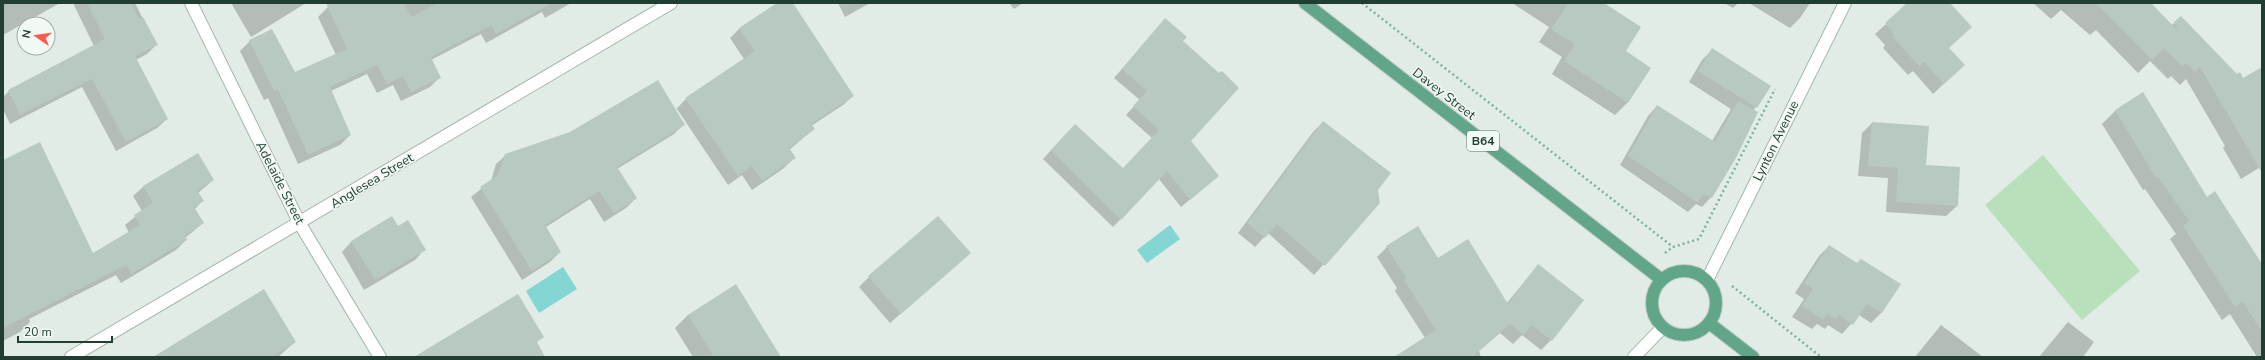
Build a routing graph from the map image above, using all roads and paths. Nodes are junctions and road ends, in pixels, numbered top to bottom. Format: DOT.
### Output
graph roads {
  1 [pos="191,3"];
  2 [pos="671,3"];
  3 [pos="1305,3"];
  4 [pos="1362,3"];
  5 [pos="1845,3"];
  6 [pos="1776,86"];
  7 [pos="300,224"];
  8 [pos="1673,247"];
  9 [pos="1646,268"];
  10 [pos="1662,280"];
  11 [pos="1707,280"];
  12 [pos="1732,286"];
  13 [pos="1709,323"];
  14 [pos="1664,327"];
  15 [pos="71,357"];
  16 [pos="380,357"];
  17 [pos="1634,357"];
  18 [pos="1753,357"];
  19 [pos="1821,357"];
  1 -- 7 [label="street, Adelaide Street"];
  2 -- 7 [label="street, Anglesea Street"];
  3 -- 9 [label="main road, Davey Street / B64"];
  4 -- 8 [label="path"];
  5 -- 11 [label="street, Lynton Avenue"];
  6 -- 8 [label="path"];
  7 -- 15 [label="street, Anglesea Street"];
  7 -- 16 [label="street, Adelaide Street"];
  8 -- 9 [label="path"];
  9 -- 10 [label="main road, Davey Street / B64"];
  10 -- 11 [label="main road"];
  10 -- 14 [label="main road"];
  11 -- 13 [label="main road"];
  12 -- 19 [label="path"];
  13 -- 14 [label="main road"];
  13 -- 18 [label="main road"];
  14 -- 17 [label="street"];
}
